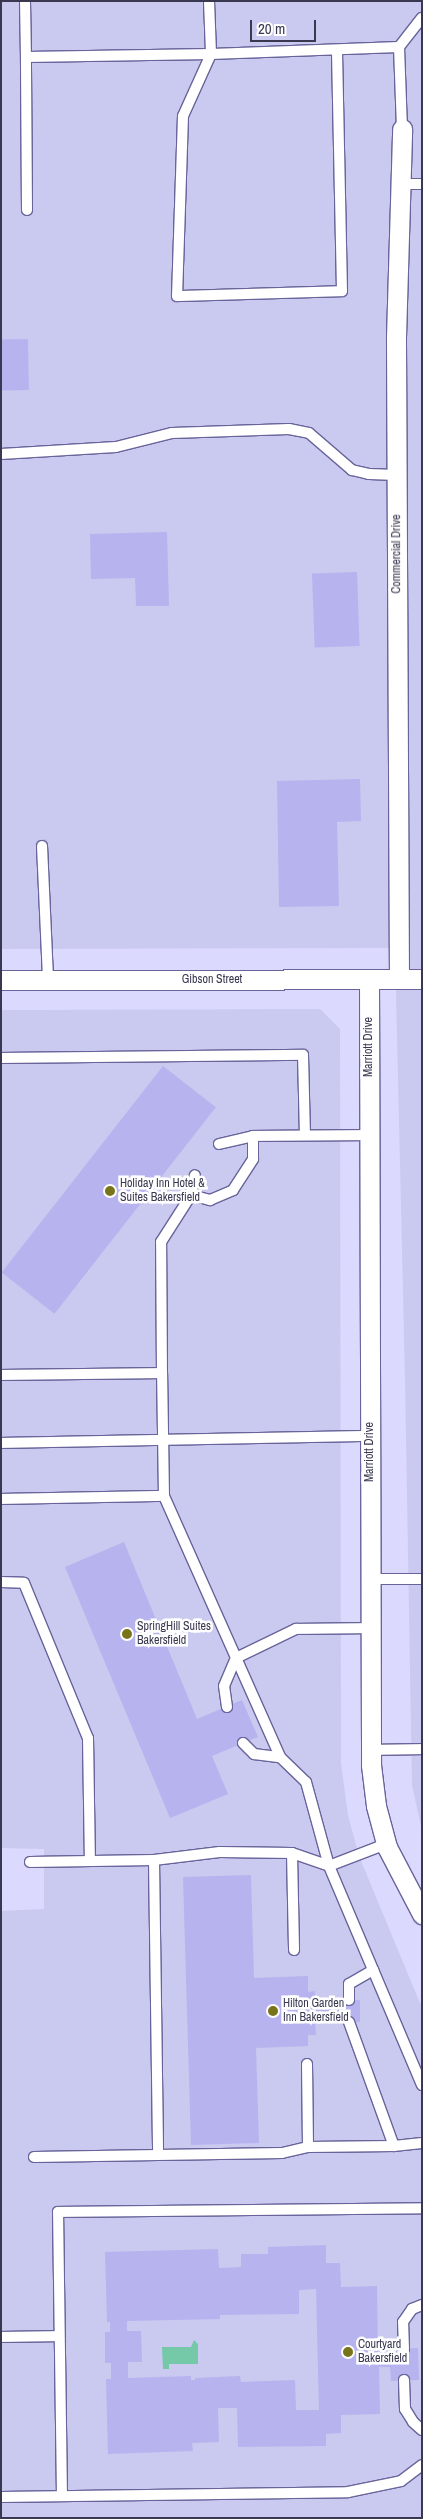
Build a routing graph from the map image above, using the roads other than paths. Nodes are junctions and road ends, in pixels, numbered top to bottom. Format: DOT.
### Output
graph roads {
  1 [pos="25,1"];
  2 [pos="209,1"];
  3 [pos="422,18"];
  4 [pos="399,47"];
  5 [pos="338,50"];
  6 [pos="211,54"];
  7 [pos="26,57"];
  8 [pos="402,129"];
  9 [pos="402,184"];
  10 [pos="422,184"];
  11 [pos="28,210"];
  12 [pos="1,454"];
  13 [pos="397,475"];
  14 [pos="42,846"];
  15 [pos="369,979"];
  16 [pos="398,979"];
  17 [pos="422,979"];
  18 [pos="1,980"];
  19 [pos="48,980"];
  20 [pos="1,1058"];
  21 [pos="306,1135"];
  22 [pos="370,1135"];
  23 [pos="253,1136"];
  24 [pos="219,1144"];
  25 [pos="195,1175"];
  26 [pos="191,1195"];
  27 [pos="162,1373"];
  28 [pos="1,1375"];
  29 [pos="370,1436"];
  30 [pos="163,1440"];
  31 [pos="1,1443"];
  32 [pos="164,1496"];
  33 [pos="1,1499"];
  34 [pos="422,1579"];
  35 [pos="370,1580"];
  36 [pos="1,1582"];
  37 [pos="370,1628"];
  38 [pos="236,1658"];
  39 [pos="227,1707"];
  40 [pos="243,1743"];
  41 [pos="422,1748"];
  42 [pos="371,1750"];
  43 [pos="280,1757"];
  44 [pos="386,1844"];
  45 [pos="292,1853"];
  46 [pos="154,1860"];
  47 [pos="30,1862"];
  48 [pos="90,1862"];
  49 [pos="329,1866"];
  50 [pos="422,1914"];
  51 [pos="294,1950"];
  52 [pos="373,1970"];
  53 [pos="349,2000"];
  54 [pos="349,2022"];
  55 [pos="307,2064"];
  56 [pos="422,2085"];
  57 [pos="422,2143"];
  58 [pos="394,2146"];
  59 [pos="308,2147"];
  60 [pos="158,2155"];
  61 [pos="34,2157"];
  62 [pos="422,2208"];
  63 [pos="422,2305"];
  64 [pos="60,2336"];
  65 [pos="1,2337"];
  66 [pos="404,2349"];
  67 [pos="404,2380"];
  68 [pos="422,2430"];
  69 [pos="422,2465"];
  70 [pos="62,2496"];
  71 [pos="1,2497"];
  1 -- 7 [label="lane"];
  2 -- 6 [label="lane"];
  3 -- 4 [label="lane"];
  4 -- 5 [label="lane"];
  4 -- 8 [label="lane"];
  5 -- 6 [label="lane"];
  5 -- 6 [label="lane"];
  6 -- 7 [label="lane"];
  7 -- 11 [label="lane"];
  8 -- 9 [label="street, Commercial Drive"];
  9 -- 10 [label="lane"];
  9 -- 13 [label="street, Commercial Drive"];
  12 -- 13 [label="lane"];
  13 -- 16 [label="street, Commercial Drive"];
  14 -- 19 [label="lane"];
  15 -- 16 [label="street, Gibson Street"];
  15 -- 19 [label="street, Gibson Street"];
  15 -- 22 [label="street, Marriott Drive"];
  16 -- 17 [label="street, Gibson Street"];
  18 -- 19 [label="street, Gibson Street"];
  20 -- 21 [label="lane"];
  21 -- 22 [label="lane"];
  21 -- 23 [label="lane"];
  22 -- 29 [label="street, Marriott Drive"];
  23 -- 24 [label="lane"];
  23 -- 26 [label="lane"];
  25 -- 26 [label="lane"];
  26 -- 27 [label="lane"];
  27 -- 28 [label="lane"];
  27 -- 30 [label="lane"];
  29 -- 30 [label="lane"];
  29 -- 35 [label="street, Marriott Drive"];
  30 -- 31 [label="lane"];
  30 -- 32 [label="lane"];
  32 -- 33 [label="lane"];
  32 -- 38 [label="lane"];
  34 -- 35 [label="lane"];
  35 -- 37 [label="street, Marriott Drive"];
  36 -- 48 [label="lane"];
  37 -- 38 [label="lane"];
  37 -- 42 [label="street, Marriott Drive"];
  38 -- 39 [label="lane"];
  38 -- 43 [label="lane"];
  40 -- 43 [label="lane"];
  41 -- 42 [label="lane"];
  42 -- 44 [label="street, Marriott Drive"];
  43 -- 49 [label="lane"];
  44 -- 49 [label="lane"];
  44 -- 50 [label="street, Marriott Drive"];
  45 -- 46 [label="lane"];
  45 -- 49 [label="lane"];
  45 -- 51 [label="lane"];
  46 -- 48 [label="lane"];
  46 -- 60 [label="lane"];
  47 -- 48 [label="lane"];
  49 -- 52 [label="lane"];
  52 -- 53 [label="lane"];
  52 -- 56 [label="lane"];
  54 -- 58 [label="lane"];
  55 -- 59 [label="lane"];
  57 -- 58 [label="lane"];
  58 -- 59 [label="lane"];
  59 -- 60 [label="lane"];
  60 -- 61 [label="lane"];
  62 -- 64 [label="lane"];
  63 -- 66 [label="lane"];
  64 -- 65 [label="lane"];
  64 -- 70 [label="lane"];
  67 -- 68 [label="lane"];
  69 -- 70 [label="lane"];
  70 -- 71 [label="lane"];
}
